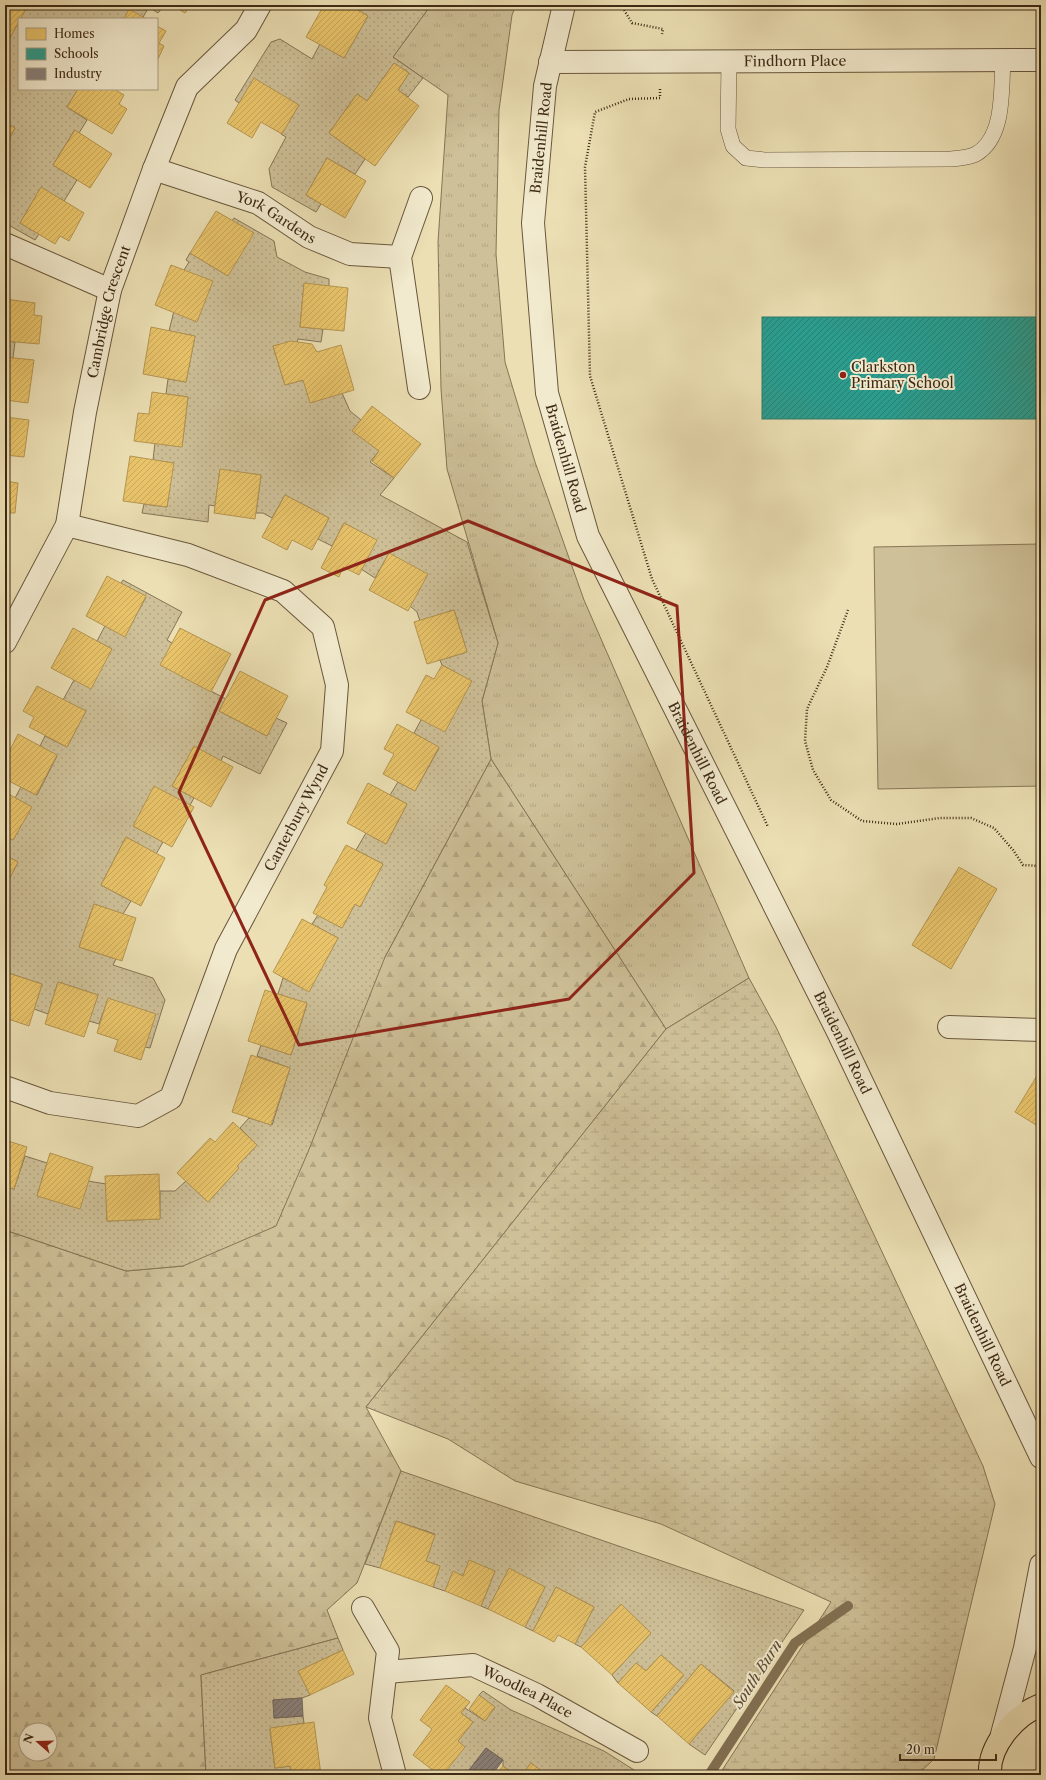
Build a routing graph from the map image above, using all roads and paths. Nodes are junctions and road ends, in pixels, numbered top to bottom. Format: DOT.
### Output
graph roads {
  1 [pos="260,5"];
  2 [pos="564,5"];
  3 [pos="621,5"];
  4 [pos="1003,60"];
  5 [pos="1041,60"];
  6 [pos="659,61"];
  7 [pos="550,62"];
  8 [pos="729,62"];
  9 [pos="154,169"];
  10 [pos="420,198"];
  11 [pos="5,244"];
  12 [pos="400,257"];
  13 [pos="110,290"];
  14 [pos="419,388"];
  15 [pos="67,525"];
  16 [pos="848,610"];
  17 [pos="5,642"];
  18 [pos="770,830"];
  19 [pos="1041,866"];
  20 [pos="949,1027"];
  21 [pos="1041,1030"];
  22 [pos="5,1086"];
  23 [pos="1041,1457"];
  24 [pos="1041,1565"];
  25 [pos="363,1608"];
  26 [pos="386,1672"];
  27 [pos="1041,1705"];
  28 [pos="1001,1738"];
  29 [pos="637,1750"];
  30 [pos="395,1775"];
  31 [pos="990,1775"];
  1 -- 9 [label="street, Cambridge Crescent"];
  2 -- 7 [label="street, Braidenhill Road"];
  3 -- 6 [label="path"];
  4 -- 5 [label="street, Findhorn Place"];
  4 -- 8 [label="street, Findhorn Place"];
  4 -- 8 [label="lane"];
  6 -- 7 [label="street, Findhorn Place"];
  6 -- 8 [label="street, Findhorn Place"];
  6 -- 18 [label="path"];
  7 -- 23 [label="street, Braidenhill Road"];
  9 -- 12 [label="street, York Gardens"];
  9 -- 13 [label="street, Cambridge Crescent"];
  10 -- 12 [label="street"];
  11 -- 13 [label="street"];
  12 -- 14 [label="street"];
  13 -- 15 [label="street, Cambridge Crescent"];
  15 -- 17 [label="street, Cambridge Crescent"];
  15 -- 22 [label="street, Canterbury Wynd"];
  16 -- 19 [label="path"];
  20 -- 21 [label="street"];
  24 -- 28 [label="street"];
  25 -- 26 [label="street"];
  26 -- 29 [label="street, Woodlea Place"];
  26 -- 30 [label="street"];
  27 -- 28 [label="main road"];
  28 -- 31 [label="main road"];
}
